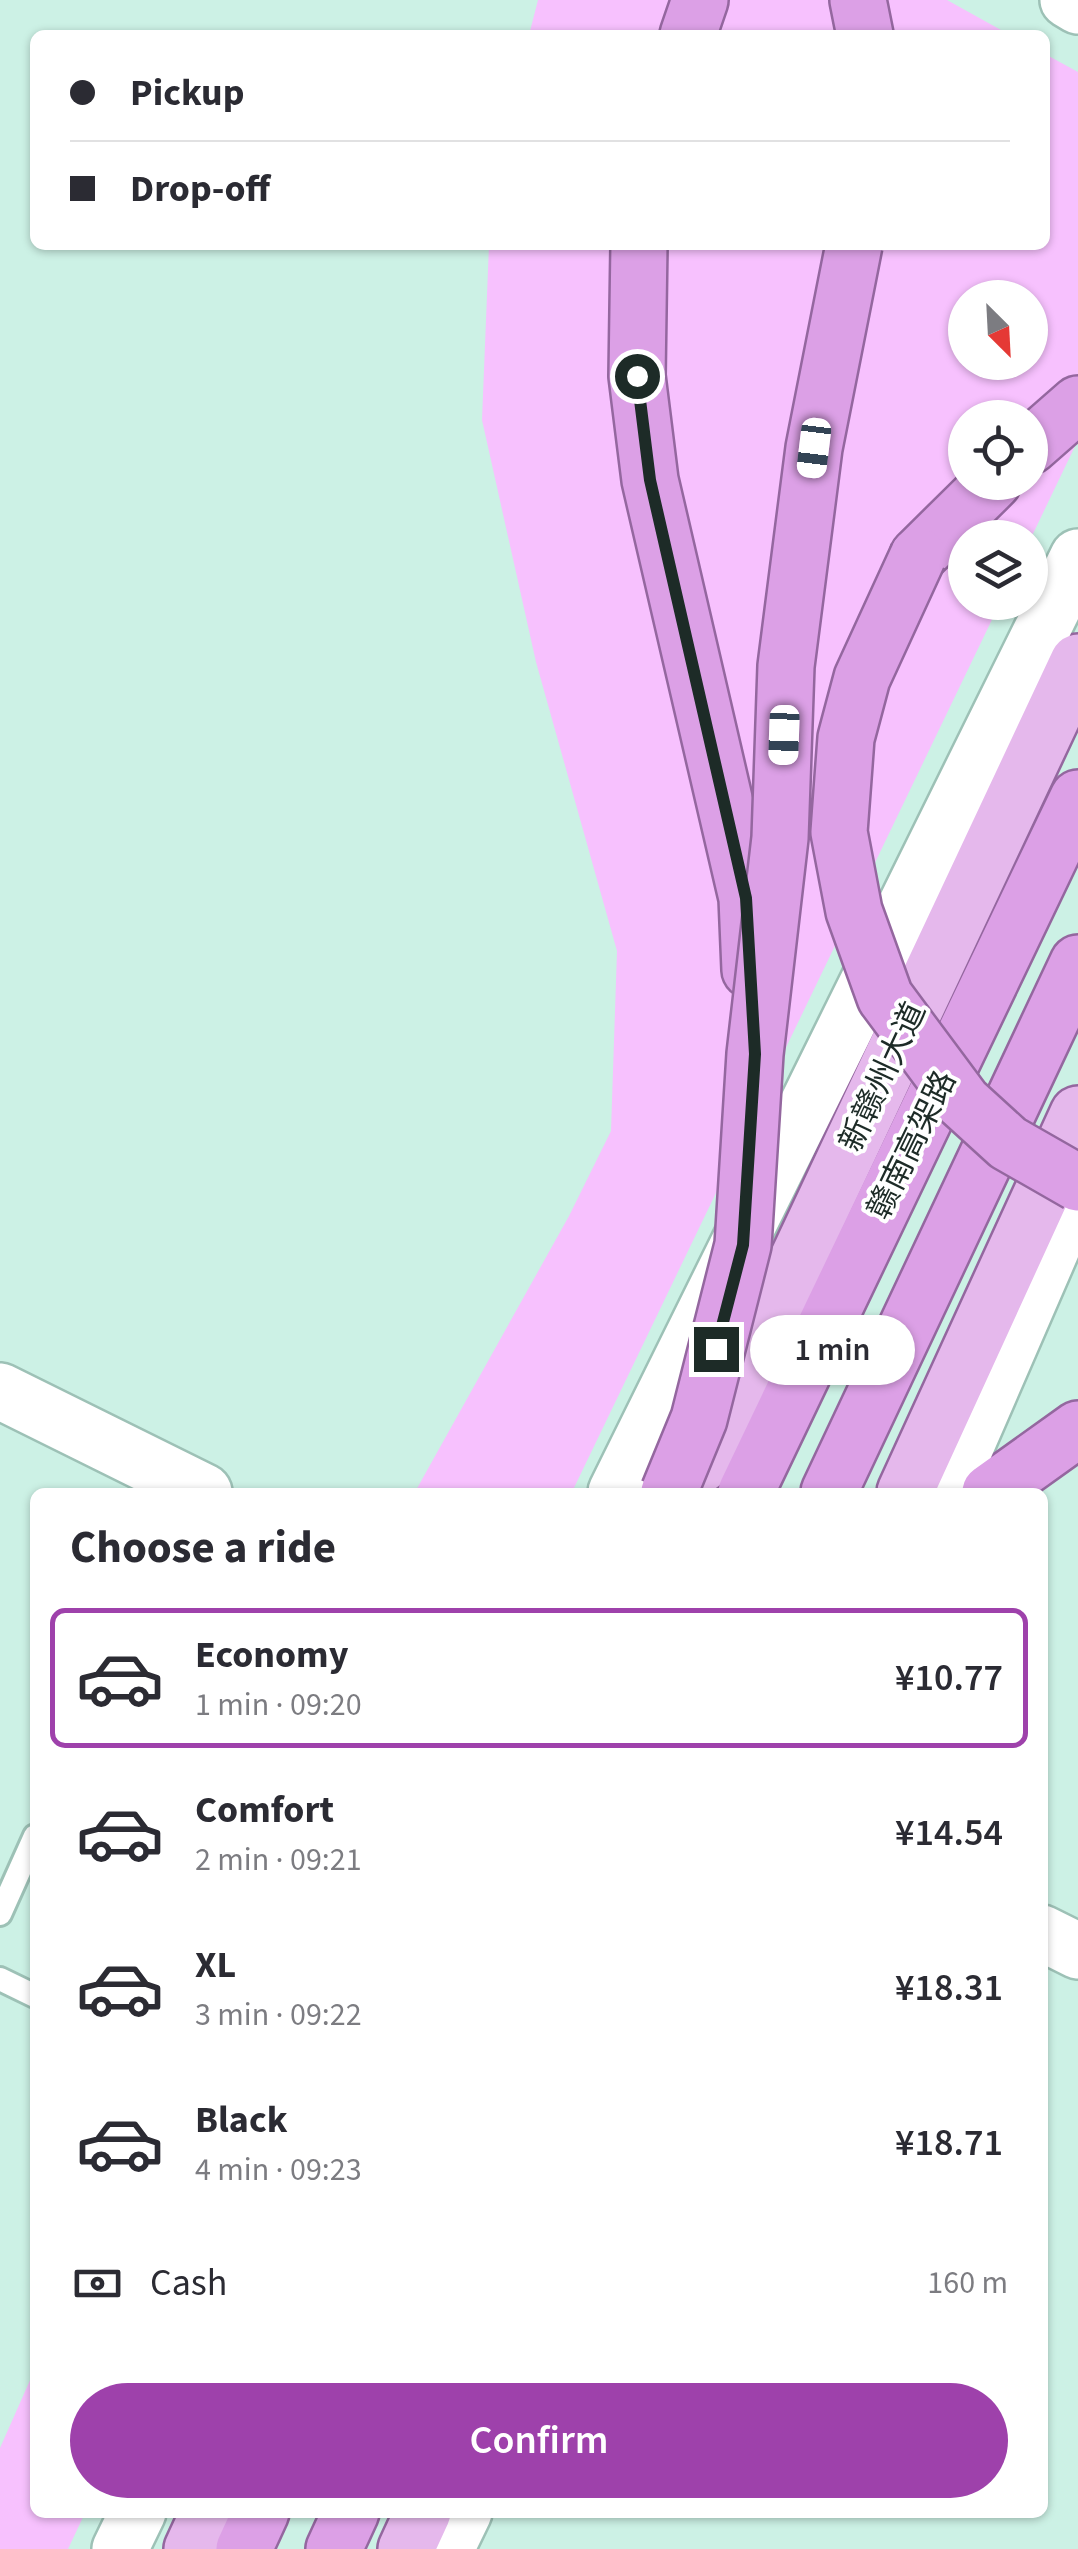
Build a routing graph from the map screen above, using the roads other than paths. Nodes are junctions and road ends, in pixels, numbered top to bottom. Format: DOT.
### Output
graph roads {
  1 [pos="700,0"];
  2 [pos="858,0"];
  3 [pos="1068,0"];
  4 [pos="1078,6"];
  5 [pos="690,30"];
  6 [pos="865,30"];
  7 [pos="640,250"];
  8 [pos="853,250"];
  9 [pos="1078,404"];
  10 [pos="1048,430"];
  11 [pos="975,500"];
  12 [pos="1078,556"];
  13 [pos="1078,662"];
  14 [pos="1078,798"];
  15 [pos="1078,963"];
  16 [pos="755,1054"];
  17 [pos="1078,1114"];
  18 [pos="1078,1185"];
  19 [pos="0,1390"];
  20 [pos="1076,1429"];
  21 [pos="190,1488"];
  22 [pos="618,1488"];
  23 [pos="671,1488"];
  24 [pos="690,1488"];
  25 [pos="748,1488"];
  26 [pos="832,1488"];
  27 [pos="908,1488"];
  28 [pos="948,1488"];
  29 [pos="995,1488"];
  30 [pos="30,1847"];
  31 [pos="0,1914"];
  32 [pos="1048,1936"];
  33 [pos="1078,1951"];
  34 [pos="0,1979"];
  35 [pos="30,1994"];
  36 [pos="135,2518"];
  37 [pos="206,2518"];
  38 [pos="257,2518"];
  39 [pos="348,2518"];
  40 [pos="420,2518"];
  41 [pos="461,2518"];
  42 [pos="120,2549"];
  43 [pos="192,2549"];
  44 [pos="244,2549"];
  45 [pos="334,2549"];
  46 [pos="406,2549"];
  47 [pos="446,2549"];
  1 -- 5 [label="highway"];
  2 -- 6 [label="highway"];
  3 -- 4 [label="street"];
  7 -- 16 [label="highway, bridge"];
  8 -- 16 [label="highway, bridge"];
  9 -- 10 [label="highway"];
  11 -- 18 [label="highway, bridge"];
  12 -- 22 [label="street"];
  13 -- 24 [label="main road, 新赣州大道"];
  14 -- 25 [label="highway, 赣南高架路"];
  15 -- 26 [label="highway"];
  16 -- 23 [label="highway, bridge"];
  17 -- 27 [label="main road"];
  18 -- 28 [label="street"];
  19 -- 21 [label="street"];
  20 -- 29 [label="highway"];
  30 -- 31 [label="lane"];
  32 -- 33 [label="street"];
  34 -- 35 [label="lane"];
  36 -- 42 [label="street"];
  37 -- 43 [label="main road"];
  38 -- 44 [label="highway"];
  39 -- 45 [label="highway"];
  40 -- 46 [label="main road"];
  41 -- 47 [label="street"];
}
